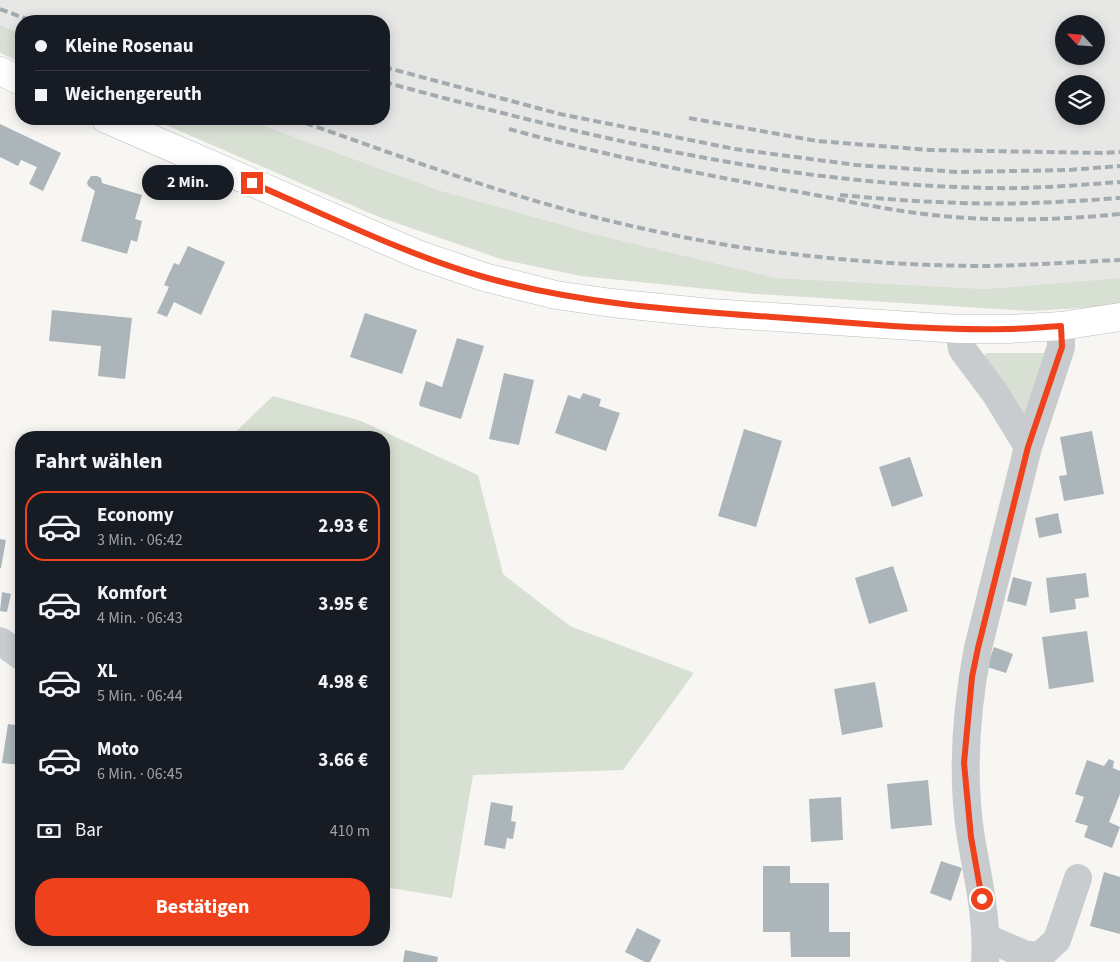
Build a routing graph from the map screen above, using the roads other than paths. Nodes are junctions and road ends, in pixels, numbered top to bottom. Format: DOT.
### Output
graph roads {
  1 [pos="0,71"];
  2 [pos="15,77"];
  3 [pos="120,125"];
  4 [pos="1120,317"];
  5 [pos="1061,326"];
  6 [pos="959,329"];
  7 [pos="1028,447"];
  8 [pos="0,641"];
  9 [pos="15,652"];
  10 [pos="1078,878"];
  11 [pos="986,950"];
  1 -- 2 [label="main road"];
  3 -- 6 [label="main road"];
  4 -- 5 [label="main road"];
  5 -- 6 [label="main road"];
  5 -- 7 [label="street"];
  6 -- 7 [label="street"];
  7 -- 11 [label="street"];
  8 -- 9 [label="street"];
  10 -- 11 [label="street"];
}
